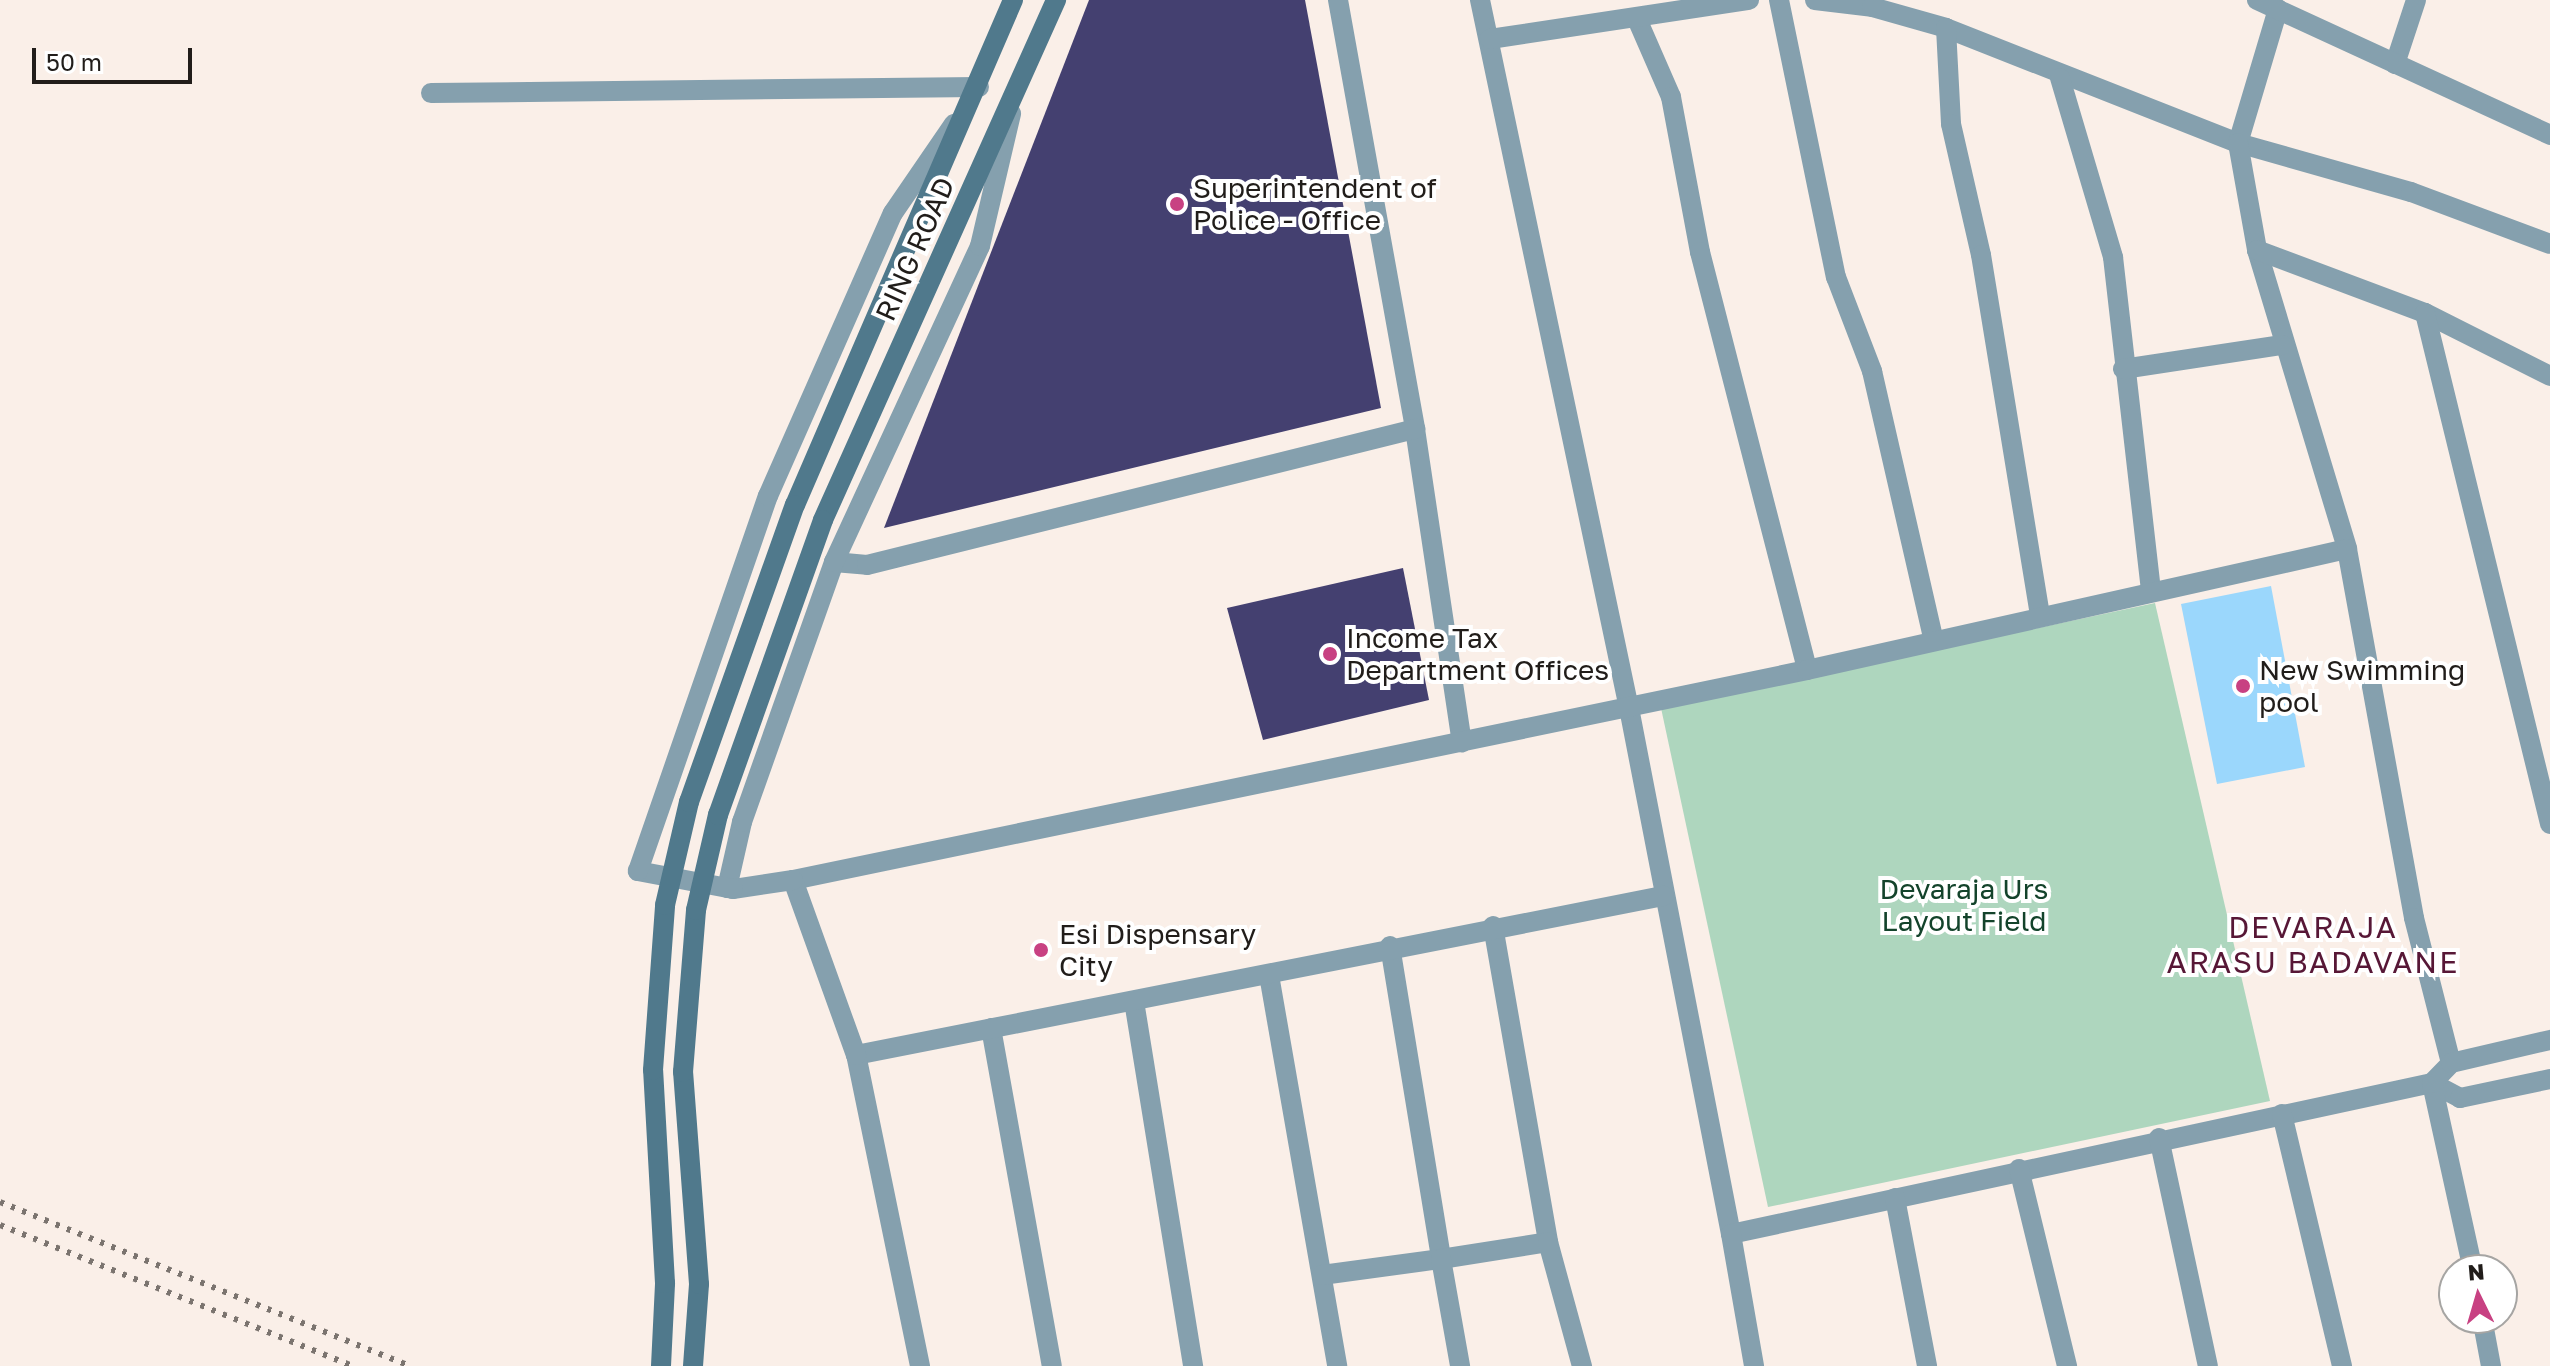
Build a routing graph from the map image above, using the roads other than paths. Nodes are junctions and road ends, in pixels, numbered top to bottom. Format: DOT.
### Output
graph roads {
  1 [pos="1013,0"];
  2 [pos="1056,0"];
  3 [pos="1338,0"];
  4 [pos="1480,0"];
  5 [pos="1749,0"];
  6 [pos="1779,0"];
  7 [pos="1815,0"];
  8 [pos="2257,0"];
  9 [pos="2416,0"];
  10 [pos="2278,9"];
  11 [pos="1637,19"];
  12 [pos="1946,28"];
  13 [pos="1490,39"];
  14 [pos="2395,64"];
  15 [pos="2060,78"];
  16 [pos="979,87"];
  17 [pos="1016,91"];
  18 [pos="431,93"];
  19 [pos="2550,135"];
  20 [pos="2238,143"];
  21 [pos="2550,244"];
  22 [pos="2257,250"];
  23 [pos="2425,313"];
  24 [pos="2282,345"];
  25 [pos="2123,369"];
  26 [pos="2550,376"];
  27 [pos="1415,429"];
  28 [pos="2347,549"];
  29 [pos="834,562"];
  30 [pos="2151,591"];
  31 [pos="2040,617"];
  32 [pos="1934,641"];
  33 [pos="1807,670"];
  34 [pos="1629,708"];
  35 [pos="1462,742"];
  36 [pos="2550,824"];
  37 [pos="793,880"];
  38 [pos="727,888"];
  39 [pos="1663,896"];
  40 [pos="1493,926"];
  41 [pos="1390,946"];
  42 [pos="1269,975"];
  43 [pos="1134,1001"];
  44 [pos="991,1028"];
  45 [pos="2550,1040"];
  46 [pos="856,1055"];
  47 [pos="2451,1063"];
  48 [pos="2550,1079"];
  49 [pos="2432,1083"];
  50 [pos="2282,1114"];
  51 [pos="2159,1138"];
  52 [pos="2019,1169"];
  53 [pos="1895,1198"];
  54 [pos="1731,1234"];
  55 [pos="1548,1242"];
  56 [pos="2469,1254"];
  57 [pos="1441,1259"];
  58 [pos="1322,1275"];
  59 [pos="2485,1334"];
  60 [pos="661,1366"];
  61 [pos="693,1366"];
  62 [pos="920,1366"];
  63 [pos="1052,1366"];
  64 [pos="1193,1366"];
  65 [pos="1337,1366"];
  66 [pos="1460,1366"];
  67 [pos="1582,1366"];
  68 [pos="1754,1366"];
  69 [pos="1927,1366"];
  70 [pos="2067,1366"];
  71 [pos="2208,1366"];
  72 [pos="2342,1366"];
  73 [pos="2491,1366"];
  1 -- 16 [label="main road"];
  2 -- 17 [label="main road, RING ROAD"];
  3 -- 27 [label="street"];
  4 -- 13 [label="street"];
  5 -- 11 [label="street"];
  6 -- 32 [label="street"];
  7 -- 12 [label="street"];
  8 -- 10 [label="street"];
  9 -- 14 [label="street"];
  10 -- 14 [label="street"];
  10 -- 20 [label="street"];
  11 -- 13 [label="street"];
  11 -- 33 [label="street"];
  12 -- 15 [label="street"];
  12 -- 31 [label="street"];
  13 -- 34 [label="street"];
  14 -- 19 [label="street"];
  15 -- 20 [label="street"];
  15 -- 25 [label="street"];
  16 -- 18 [label="street"];
  16 -- 38 [label="street"];
  16 -- 60 [label="main road, bridge"];
  17 -- 29 [label="street"];
  17 -- 61 [label="main road, RING ROAD, bridge"];
  20 -- 21 [label="street"];
  20 -- 22 [label="street"];
  22 -- 23 [label="street"];
  22 -- 24 [label="street"];
  23 -- 26 [label="street"];
  23 -- 36 [label="street"];
  24 -- 25 [label="street"];
  24 -- 28 [label="street"];
  25 -- 30 [label="street"];
  27 -- 29 [label="street"];
  27 -- 35 [label="street"];
  28 -- 30 [label="street"];
  28 -- 47 [label="street"];
  29 -- 38 [label="street"];
  30 -- 31 [label="street"];
  31 -- 32 [label="street"];
  32 -- 33 [label="street"];
  33 -- 34 [label="street"];
  34 -- 35 [label="street"];
  34 -- 39 [label="street"];
  35 -- 37 [label="street"];
  37 -- 38 [label="street"];
  37 -- 46 [label="street"];
  39 -- 40 [label="street"];
  39 -- 54 [label="street"];
  40 -- 41 [label="street"];
  40 -- 55 [label="street"];
  41 -- 42 [label="street"];
  41 -- 57 [label="street"];
  42 -- 43 [label="street"];
  42 -- 58 [label="street"];
  43 -- 44 [label="street"];
  43 -- 64 [label="street"];
  44 -- 46 [label="street"];
  44 -- 63 [label="street"];
  45 -- 47 [label="street"];
  46 -- 62 [label="street"];
  47 -- 49 [label="street"];
  48 -- 49 [label="street"];
  49 -- 50 [label="street"];
  49 -- 56 [label="street"];
  50 -- 51 [label="street"];
  50 -- 72 [label="street"];
  51 -- 52 [label="street"];
  51 -- 71 [label="street"];
  52 -- 53 [label="street"];
  52 -- 70 [label="street"];
  53 -- 54 [label="street"];
  53 -- 69 [label="street"];
  54 -- 68 [label="street"];
  55 -- 57 [label="street"];
  55 -- 67 [label="street"];
  57 -- 58 [label="street"];
  57 -- 66 [label="street"];
  58 -- 65 [label="street"];
  59 -- 73 [label="street"];
}
